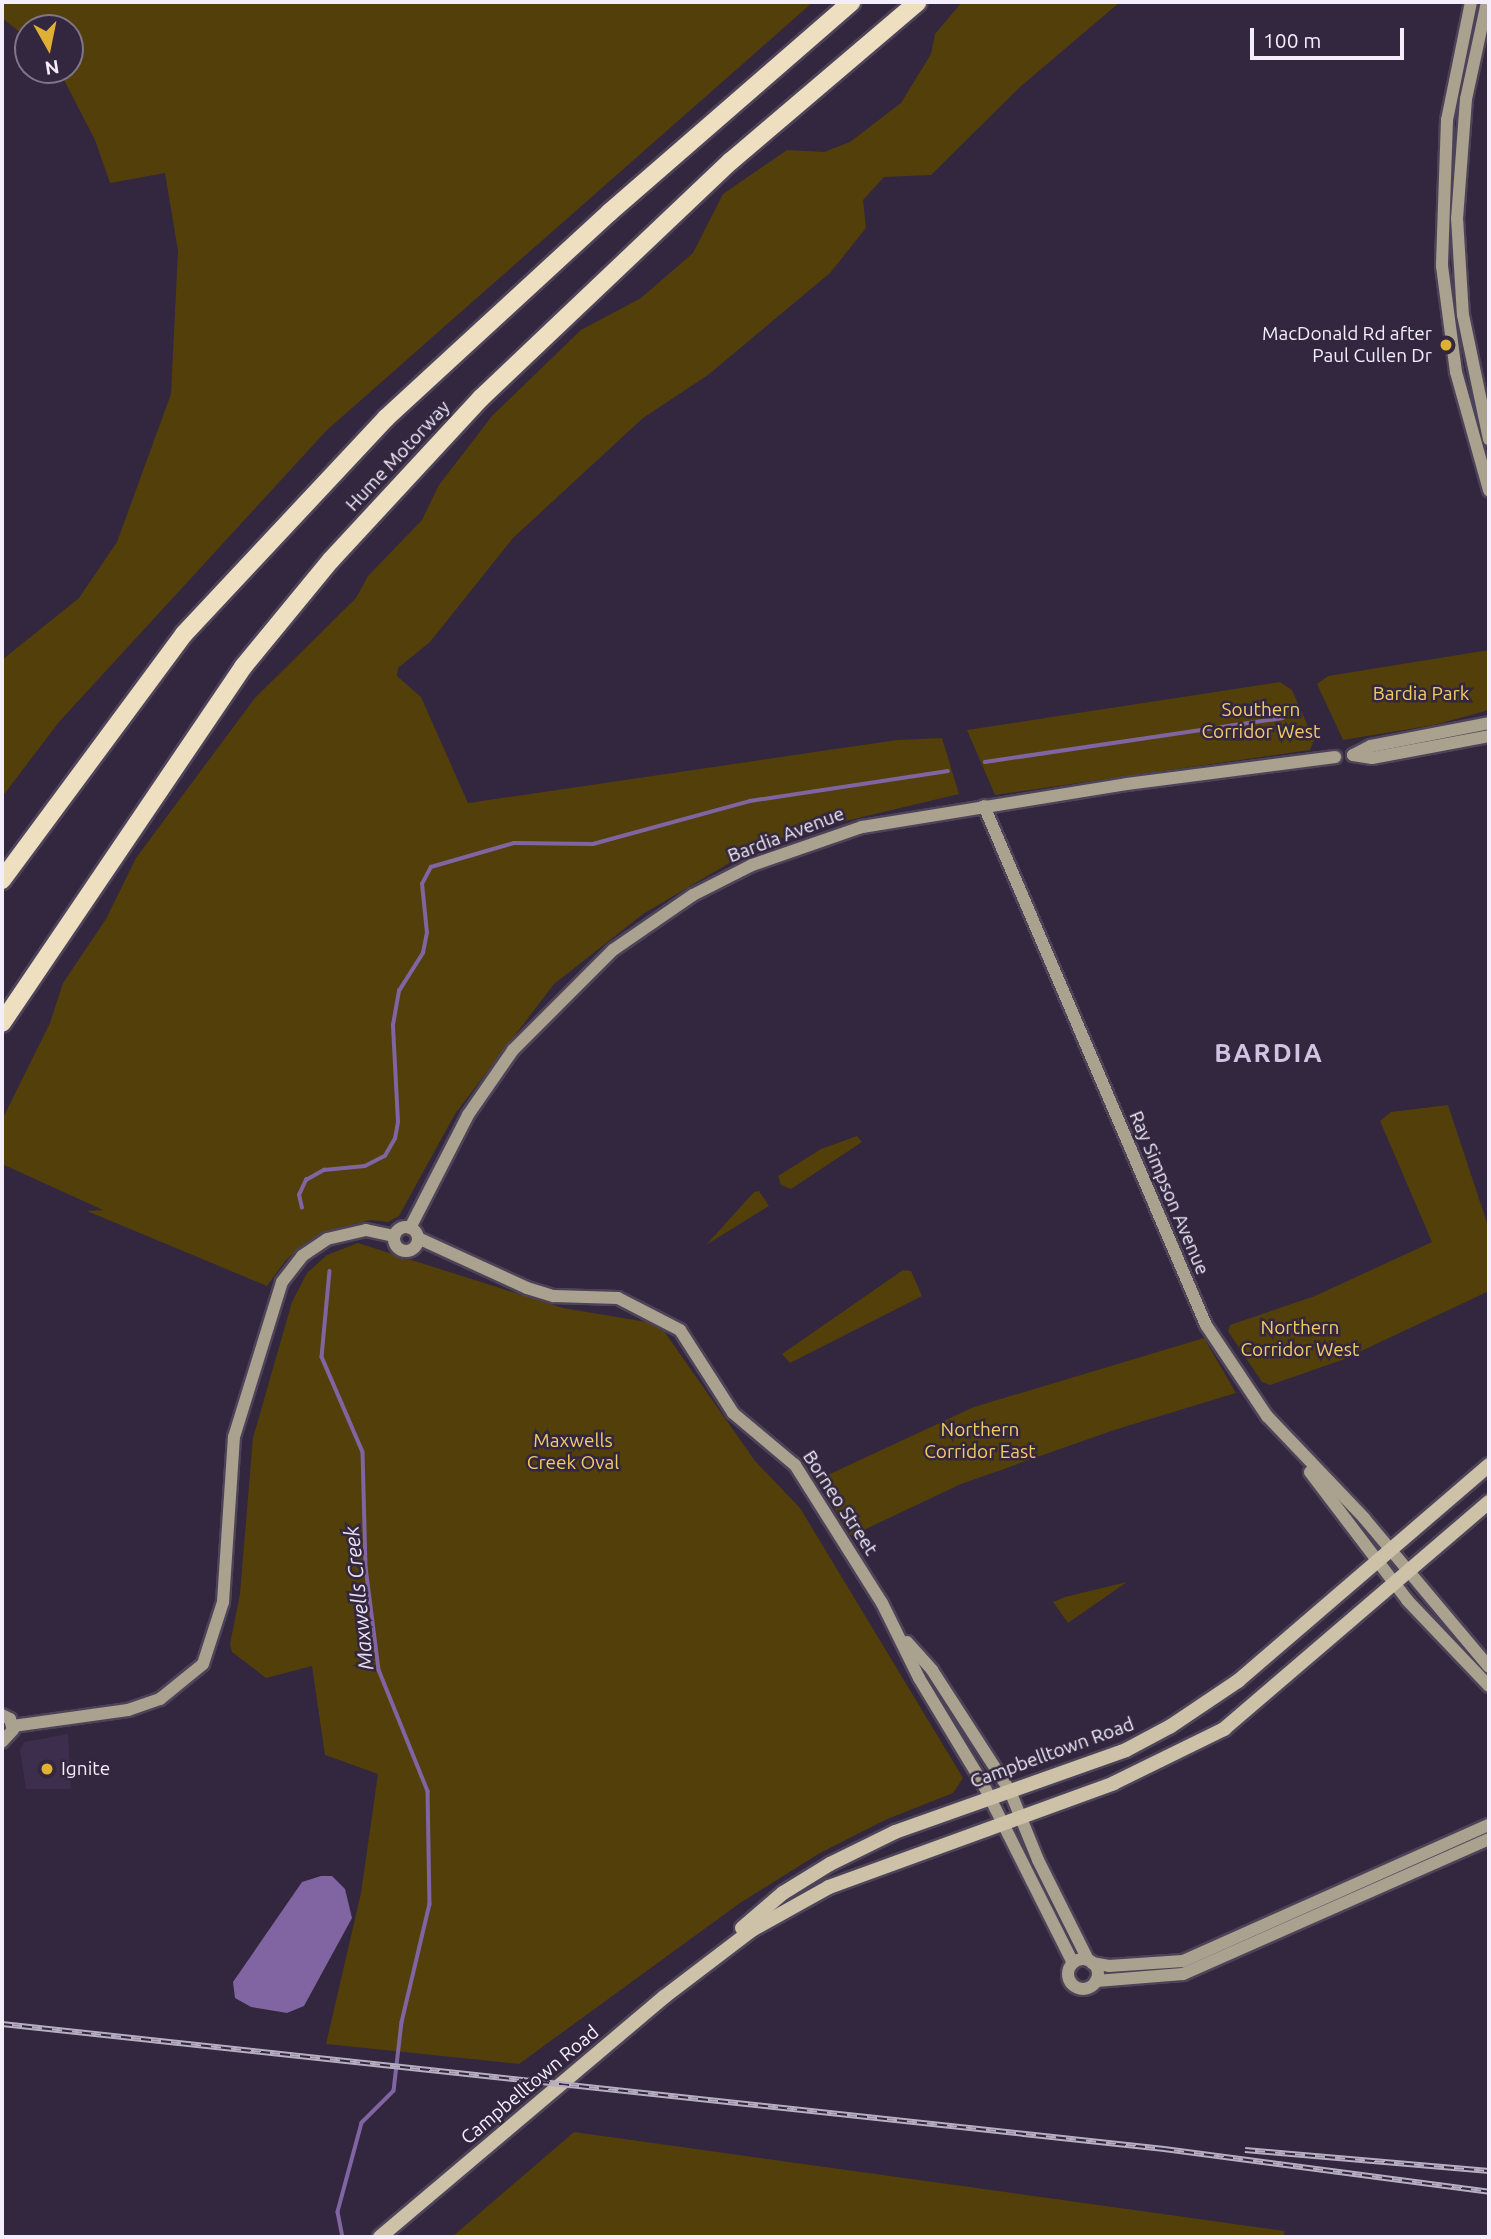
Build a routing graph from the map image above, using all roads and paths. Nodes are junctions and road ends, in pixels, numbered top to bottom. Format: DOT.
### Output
graph roads {
  1 [pos="852,2"];
  2 [pos="918,2"];
  3 [pos="1471,2"];
  4 [pos="1487,2"];
  5 [pos="1489,439"];
  6 [pos="1489,489"];
  7 [pos="1489,723"];
  8 [pos="1489,736"];
  9 [pos="1335,757"];
  10 [pos="984,806"];
  11 [pos="2,880"];
  12 [pos="2,1023"];
  13 [pos="414,1233"];
  14 [pos="394,1236"];
  15 [pos="1287,1441"];
  16 [pos="1489,1465"];
  17 [pos="1489,1502"];
  18 [pos="1390,1550"];
  19 [pos="1377,1562"];
  20 [pos="1409,1573"];
  21 [pos="1396,1585"];
  22 [pos="900,1633"];
  23 [pos="1488,1666"];
  24 [pos="1489,1681"];
  25 [pos="1489,1686"];
  26 [pos="2,1715"];
  27 [pos="13,1726"];
  28 [pos="2,1742"];
  29 [pos="1010,1791"];
  30 [pos="989,1798"];
  31 [pos="1022,1817"];
  32 [pos="1002,1824"];
  33 [pos="1489,1825"];
  34 [pos="1489,1839"];
  35 [pos="1345,1903"];
  36 [pos="1283,1916"];
  37 [pos="1090,1961"];
  38 [pos="706,1963"];
  39 [pos="1073,1963"];
  40 [pos="1096,1981"];
  41 [pos="380,2237"];
  1 -- 11 [label="highway, Hume Motorway"];
  2 -- 12 [label="highway, Hume Motorway"];
  3 -- 6 [label="street"];
  4 -- 5 [label="street"];
  7 -- 8 [label="street"];
  9 -- 10 [label="street, Bardia Avenue"];
  10 -- 13 [label="street, Bardia Avenue"];
  10 -- 15 [label="street, Ray Simpson Avenue"];
  13 -- 14 [label="street"];
  13 -- 14 [label="street"];
  13 -- 22 [label="street, Borneo Street"];
  14 -- 27 [label="street"];
  15 -- 18 [label="street, Ray Simpson Avenue"];
  15 -- 19 [label="street"];
  16 -- 18 [label="main road, Campbelltown Road"];
  17 -- 20 [label="main road, Campbelltown Road"];
  18 -- 19 [label="main road, Campbelltown Road"];
  18 -- 20 [label="street, Ray Simpson Avenue"];
  19 -- 21 [label="street"];
  19 -- 29 [label="main road, Campbelltown Road"];
  20 -- 21 [label="main road, Campbelltown Road"];
  20 -- 23 [label="street, Ray Simpson Avenue"];
  21 -- 25 [label="street"];
  21 -- 31 [label="main road, Campbelltown Road"];
  22 -- 29 [label="street, Borneo Street"];
  22 -- 30 [label="street, Borneo Street"];
  23 -- 24 [label="street"];
  26 -- 27 [label="street"];
  27 -- 28 [label="street"];
  29 -- 30 [label="main road, Campbelltown Road"];
  29 -- 31 [label="street, Borneo Street"];
  30 -- 32 [label="street, Borneo Street"];
  30 -- 38 [label="main road, Campbelltown Road"];
  31 -- 32 [label="main road, Campbelltown Road"];
  31 -- 37 [label="street, Borneo Street"];
  32 -- 38 [label="main road, Campbelltown Road"];
  32 -- 39 [label="street, Borneo Street"];
  33 -- 36 [label="street"];
  34 -- 35 [label="street"];
  35 -- 36 [label="street"];
  35 -- 40 [label="street"];
  36 -- 37 [label="street"];
  37 -- 39 [label="street"];
  37 -- 40 [label="street"];
  38 -- 41 [label="main road, Campbelltown Road"];
  39 -- 40 [label="street"];
}
